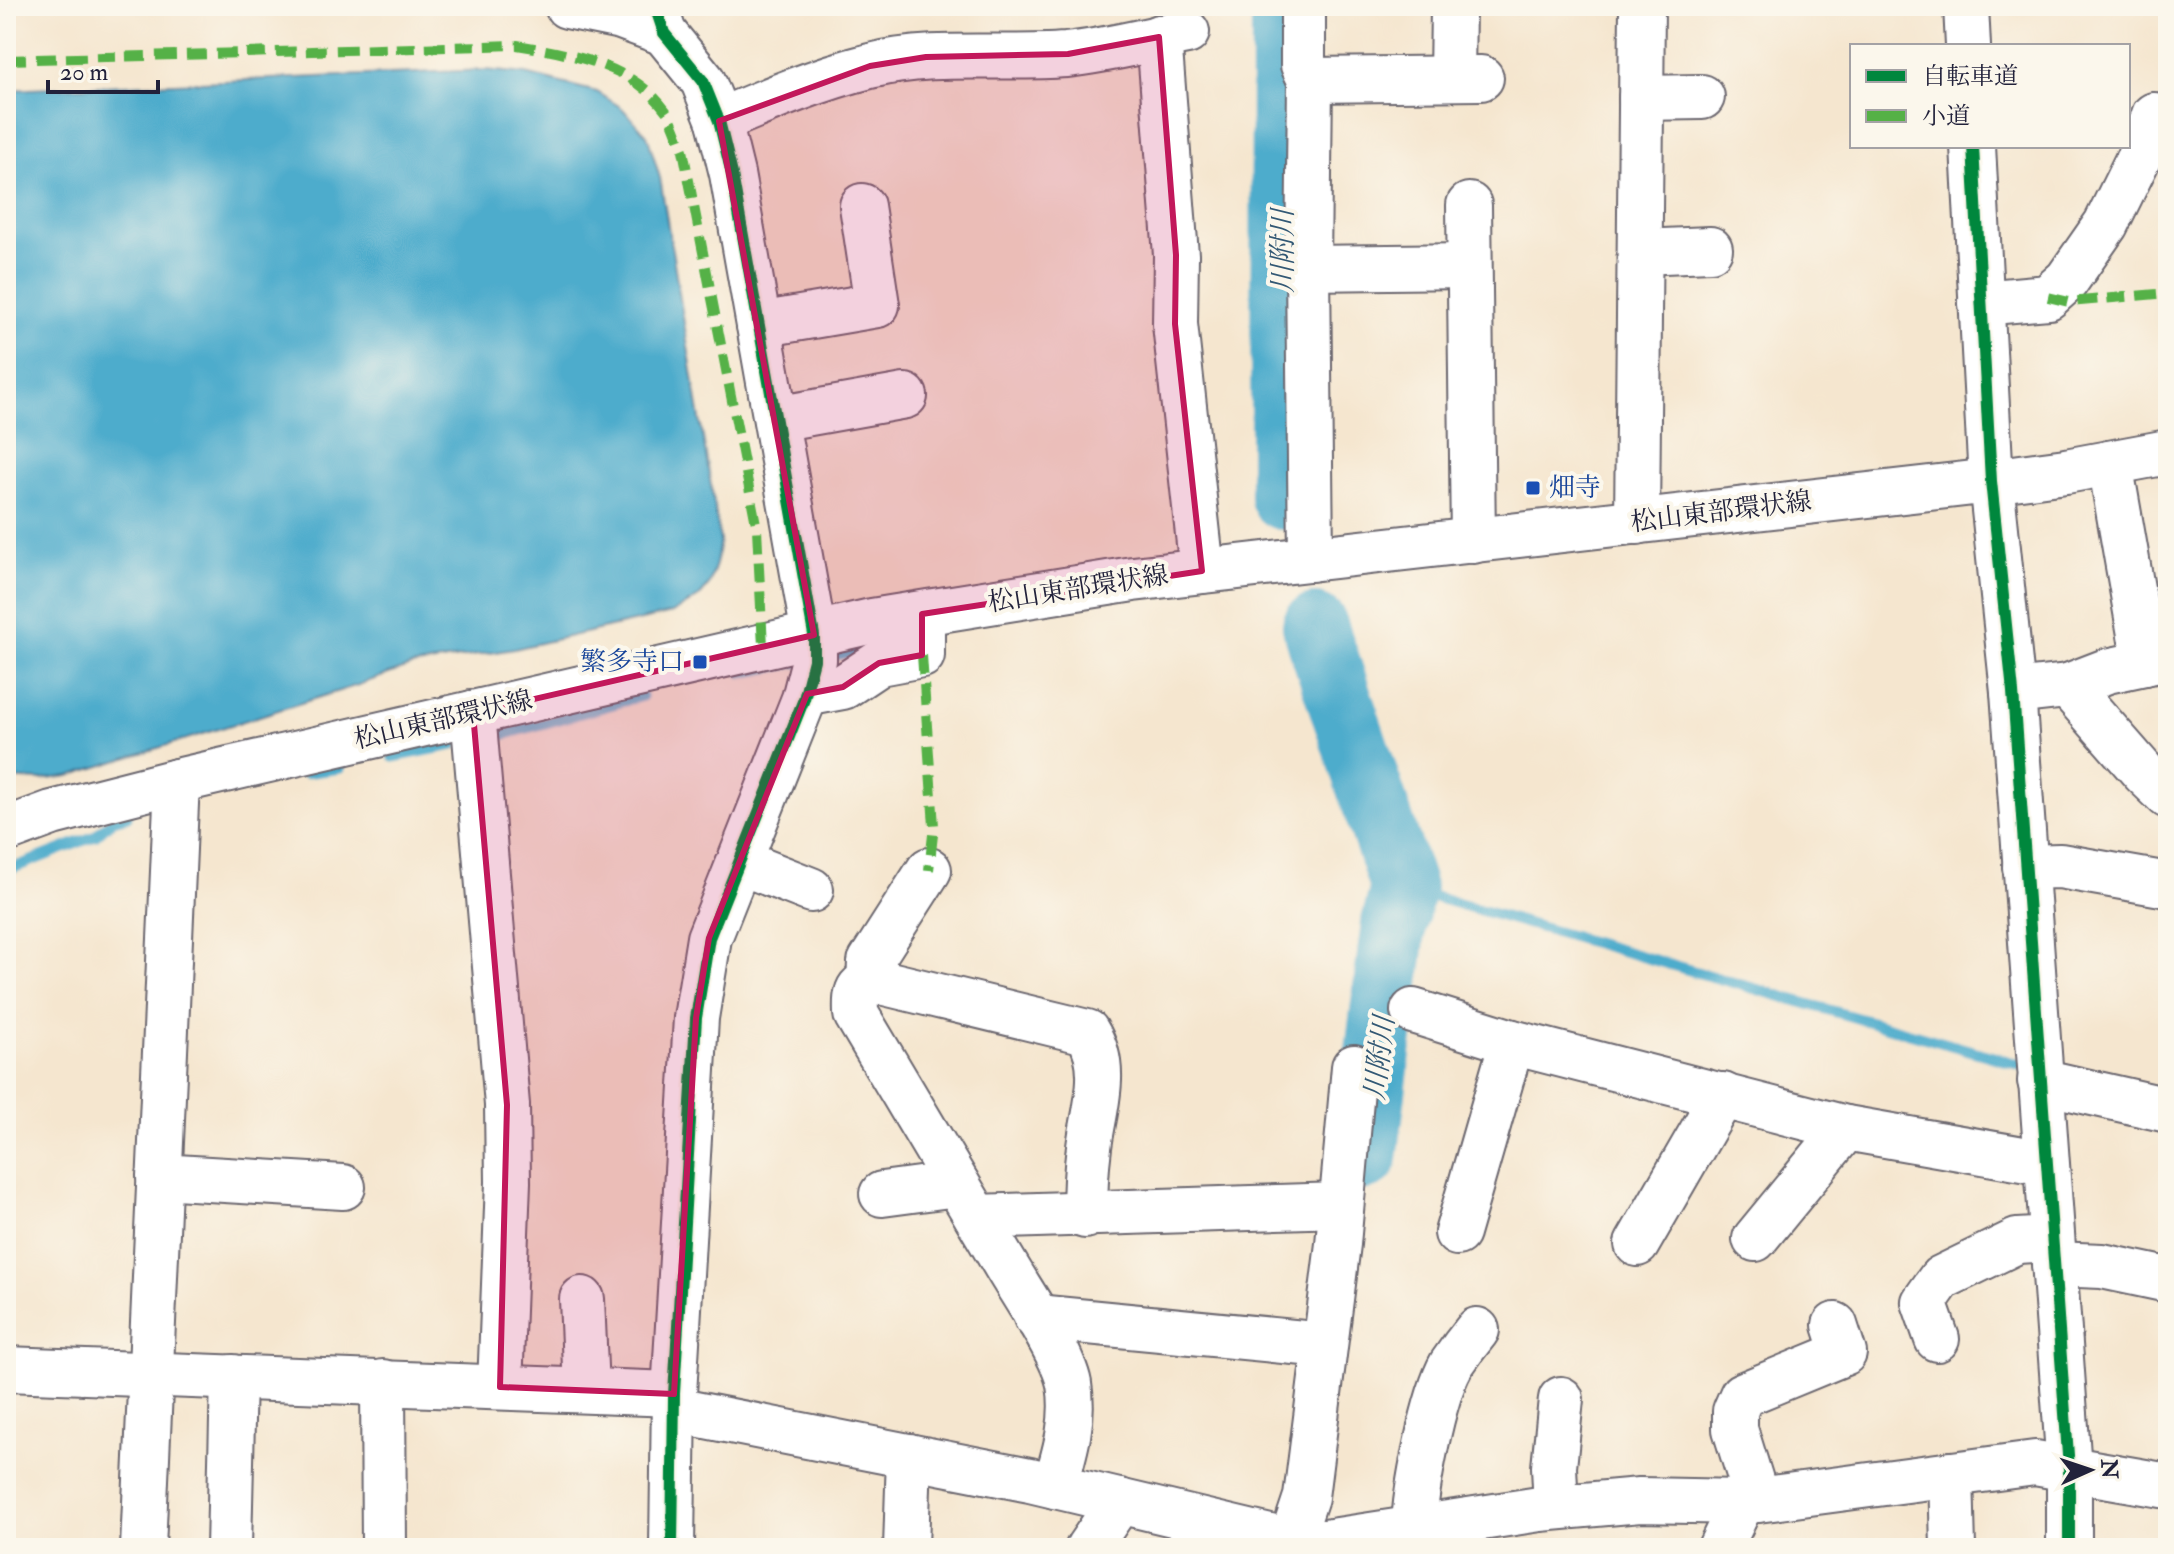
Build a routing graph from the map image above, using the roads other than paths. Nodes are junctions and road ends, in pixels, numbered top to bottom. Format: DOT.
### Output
graph roads {
  1 [pos="567,6"];
  2 [pos="1303,6"];
  3 [pos="1453,6"];
  4 [pos="1642,6"];
  5 [pos="1966,6"];
  6 [pos="660,20"];
  7 [pos="1968,44"];
  8 [pos="1310,80"];
  9 [pos="1702,97"];
  10 [pos="1641,98"];
  11 [pos="2154,115"];
  12 [pos="719,121"];
  13 [pos="1973,148"];
  14 [pos="1469,205"];
  15 [pos="862,206"];
  16 [pos="1710,249"];
  17 [pos="1640,252"];
  18 [pos="1469,266"];
  19 [pos="1308,268"];
  20 [pos="1981,303"];
  21 [pos="759,325"];
  22 [pos="905,396"];
  23 [pos="776,419"];
  24 [pos="2168,452"];
  25 [pos="2110,463"];
  26 [pos="1991,481"];
  27 [pos="1637,522"];
  28 [pos="1473,541"];
  29 [pos="1311,559"];
  30 [pos="1202,571"];
  31 [pos="922,614"];
  32 [pos="814,635"];
  33 [pos="2156,660"];
  34 [pos="2068,686"];
  35 [pos="2013,692"];
  36 [pos="806,694"];
  37 [pos="473,713"];
  38 [pos="177,781"];
  39 [pos="2168,796"];
  40 [pos="6,830"];
  41 [pos="740,862"];
  42 [pos="2025,867"];
  43 [pos="929,870"];
  44 [pos="2168,885"];
  45 [pos="811,890"];
  46 [pos="869,982"];
  47 [pos="1413,1011"];
  48 [pos="1512,1042"];
  49 [pos="1354,1067"];
  50 [pos="2040,1081"];
  51 [pos="1723,1095"];
  52 [pos="2168,1110"];
  53 [pos="1846,1128"];
  54 [pos="2046,1163"];
  55 [pos="159,1176"];
  56 [pos="343,1187"];
  57 [pos="882,1194"];
  58 [pos="967,1201"];
  59 [pos="1340,1205"];
  60 [pos="1085,1216"];
  61 [pos="1457,1233"];
  62 [pos="1755,1239"];
  63 [pos="1637,1244"];
  64 [pos="2053,1251"];
  65 [pos="2168,1280"];
  66 [pos="582,1299"];
  67 [pos="1036,1317"];
  68 [pos="1835,1325"];
  69 [pos="1477,1330"];
  70 [pos="1937,1339"];
  71 [pos="1325,1345"];
  72 [pos="6,1369"];
  73 [pos="151,1373"];
  74 [pos="233,1377"];
  75 [pos="383,1382"];
  76 [pos="500,1387"];
  77 [pos="586,1390"];
  78 [pos="1561,1399"];
  79 [pos="674,1402"];
  80 [pos="909,1456"];
  81 [pos="2069,1469"];
  82 [pos="1951,1474"];
  83 [pos="1055,1486"];
  84 [pos="2168,1486"];
  85 [pos="1120,1501"];
  86 [pos="1556,1507"];
  87 [pos="1737,1526"];
  88 [pos="1403,1535"];
  89 [pos="1290,1545"];
  90 [pos="143,1548"];
  91 [pos="229,1548"];
  92 [pos="384,1548"];
  93 [pos="672,1548"];
  94 [pos="906,1548"];
  95 [pos="1088,1548"];
  96 [pos="1953,1548"];
  97 [pos="2069,1548"];
  1 -- 6 [label="street"];
  2 -- 8 [label="street"];
  3 -- 8 [label="street"];
  4 -- 10 [label="street"];
  5 -- 7 [label="street"];
  6 -- 12 [label="street"];
  8 -- 19 [label="street"];
  9 -- 10 [label="street"];
  10 -- 17 [label="street"];
  11 -- 20 [label="street"];
  12 -- 21 [label="street"];
  12 -- 30 [label="street"];
  13 -- 20 [label="street"];
  14 -- 18 [label="street"];
  15 -- 21 [label="street"];
  16 -- 17 [label="street"];
  17 -- 27 [label="street"];
  18 -- 19 [label="street"];
  18 -- 28 [label="street"];
  19 -- 29 [label="street"];
  20 -- 26 [label="street"];
  21 -- 23 [label="street"];
  22 -- 23 [label="street"];
  23 -- 32 [label="street"];
  24 -- 25 [label="street, 松山東部環状線"];
  25 -- 26 [label="street, 松山東部環状線"];
  25 -- 33 [label="street"];
  26 -- 27 [label="street, 松山東部環状線"];
  26 -- 35 [label="street"];
  27 -- 28 [label="street, 松山東部環状線"];
  28 -- 29 [label="street, 松山東部環状線"];
  29 -- 30 [label="street, 松山東部環状線"];
  30 -- 31 [label="street, 松山東部環状線"];
  31 -- 32 [label="street, 松山東部環状線"];
  31 -- 36 [label="street"];
  32 -- 36 [label="street"];
  32 -- 37 [label="street, 松山東部環状線"];
  33 -- 34 [label="street"];
  34 -- 35 [label="street"];
  34 -- 39 [label="street"];
  35 -- 42 [label="street"];
  36 -- 41 [label="street"];
  37 -- 38 [label="street, 松山東部環状線"];
  37 -- 76 [label="street"];
  38 -- 40 [label="street, 松山東部環状線"];
  38 -- 55 [label="street"];
  41 -- 45 [label="street"];
  41 -- 79 [label="street"];
  42 -- 44 [label="street"];
  42 -- 50 [label="street"];
  43 -- 46 [label="street"];
  46 -- 58 [label="street"];
  46 -- 60 [label="street"];
  47 -- 48 [label="street"];
  48 -- 51 [label="street"];
  48 -- 61 [label="street"];
  49 -- 59 [label="street"];
  50 -- 52 [label="street"];
  50 -- 54 [label="street"];
  51 -- 53 [label="street"];
  51 -- 63 [label="street"];
  53 -- 54 [label="street"];
  53 -- 62 [label="street"];
  54 -- 64 [label="street"];
  55 -- 56 [label="street"];
  55 -- 73 [label="street"];
  57 -- 58 [label="street"];
  58 -- 60 [label="street"];
  58 -- 67 [label="street"];
  59 -- 60 [label="street"];
  59 -- 71 [label="street"];
  64 -- 65 [label="street"];
  64 -- 70 [label="street"];
  64 -- 81 [label="street"];
  66 -- 77 [label="street"];
  67 -- 71 [label="street"];
  67 -- 83 [label="street"];
  68 -- 87 [label="street"];
  69 -- 88 [label="street"];
  71 -- 89 [label="street"];
  72 -- 73 [label="street"];
  73 -- 74 [label="street"];
  73 -- 90 [label="street"];
  74 -- 75 [label="street"];
  74 -- 91 [label="street"];
  75 -- 76 [label="street"];
  75 -- 92 [label="street"];
  76 -- 77 [label="street"];
  77 -- 79 [label="street"];
  78 -- 86 [label="street"];
  79 -- 80 [label="street"];
  79 -- 93 [label="street"];
  80 -- 83 [label="street"];
  80 -- 94 [label="street"];
  81 -- 82 [label="street"];
  81 -- 84 [label="street"];
  81 -- 97 [label="street"];
  82 -- 87 [label="street"];
  82 -- 96 [label="street"];
  83 -- 85 [label="street"];
  85 -- 89 [label="street"];
  85 -- 95 [label="street"];
  86 -- 87 [label="street"];
  86 -- 88 [label="street"];
  88 -- 89 [label="street"];
}
